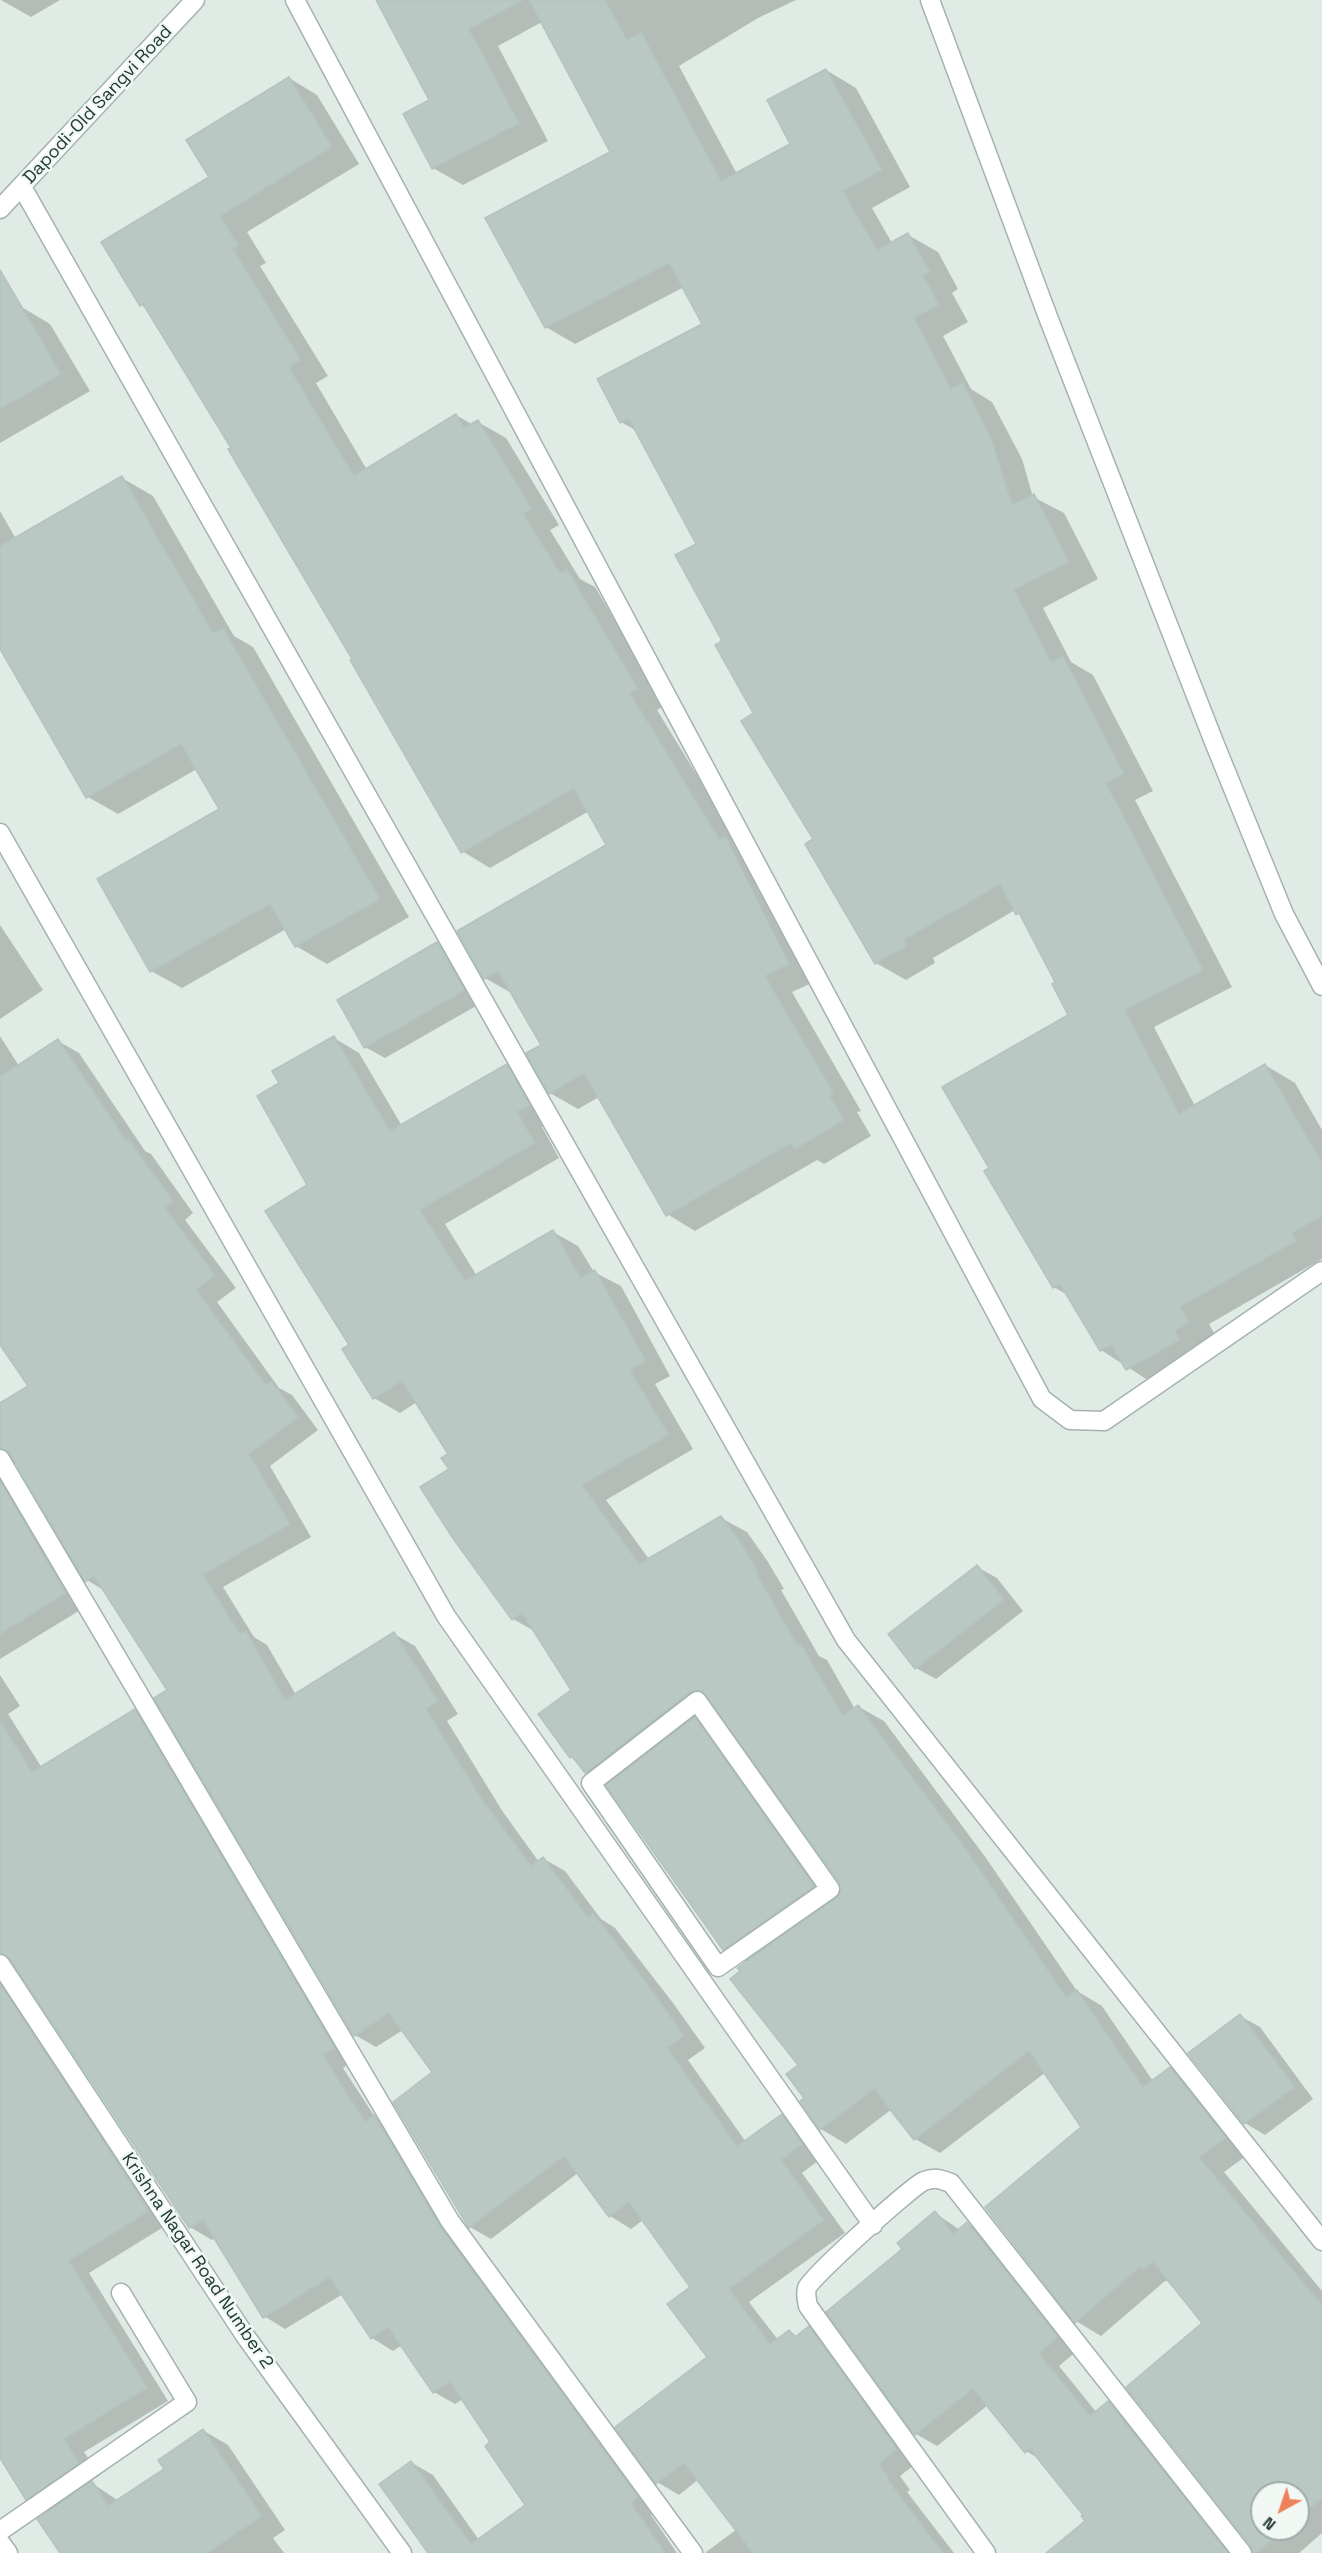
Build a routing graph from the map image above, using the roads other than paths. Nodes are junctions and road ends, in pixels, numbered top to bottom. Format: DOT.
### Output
graph roads {
  1 [pos="195,0"];
  2 [pos="295,0"];
  3 [pos="930,0"];
  4 [pos="22,187"];
  5 [pos="0,209"];
  6 [pos="0,833"];
  7 [pos="1322,986"];
  8 [pos="1322,1271"];
  9 [pos="0,1459"];
  10 [pos="657,1879"];
  11 [pos="638,1891"];
  12 [pos="0,1964"];
  13 [pos="873,2224"];
  14 [pos="1322,2241"];
  15 [pos="121,2293"];
  16 [pos="0,2530"];
  17 [pos="0,2542"];
  18 [pos="8,2553"];
  19 [pos="402,2553"];
  20 [pos="693,2553"];
  21 [pos="986,2553"];
  22 [pos="1242,2553"];
  1 -- 4 [label="street, Dapodi-Old Sangvi Road"];
  2 -- 8 [label="street"];
  3 -- 7 [label="street"];
  4 -- 5 [label="street, Dapodi-Old Sangvi Road"];
  4 -- 14 [label="street"];
  6 -- 11 [label="street"];
  9 -- 20 [label="street"];
  10 -- 10 [label="street"];
  10 -- 11 [label="street"];
  11 -- 13 [label="street"];
  12 -- 19 [label="street, Krishna Nagar Road Number 2"];
  13 -- 21 [label="street"];
  13 -- 22 [label="street"];
  15 -- 16 [label="street"];
  17 -- 18 [label="street"];
}
